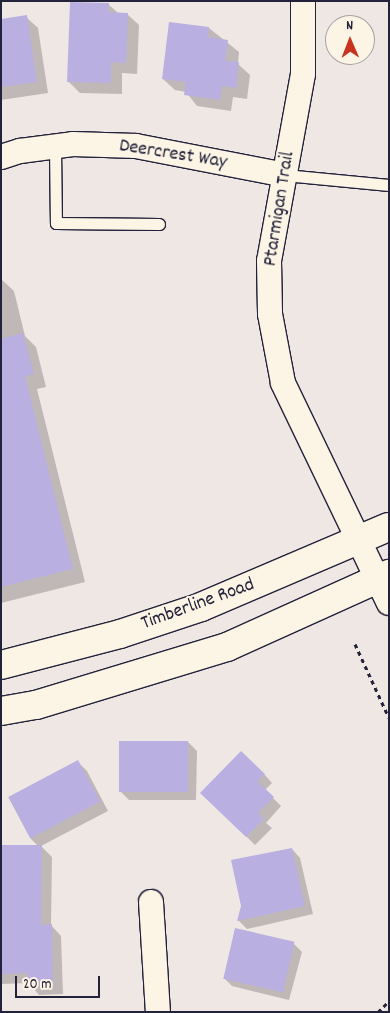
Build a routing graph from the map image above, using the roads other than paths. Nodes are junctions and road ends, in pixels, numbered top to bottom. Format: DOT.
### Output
graph roads {
  1 [pos="303,1"];
  2 [pos="55,146"];
  3 [pos="1,157"];
  4 [pos="286,175"];
  5 [pos="389,185"];
  6 [pos="159,224"];
  7 [pos="389,527"];
  8 [pos="359,542"];
  9 [pos="386,586"];
  10 [pos="1,664"];
  11 [pos="1,711"];
  12 [pos="152,902"];
  13 [pos="158,1012"];
  1 -- 4 [label="street, Ptarmigan Trail"];
  2 -- 3 [label="street, Deercrest Way"];
  2 -- 4 [label="street, Deercrest Way"];
  2 -- 6 [label="lane"];
  4 -- 5 [label="lane"];
  4 -- 8 [label="street, Ptarmigan Trail"];
  7 -- 8 [label="street, Timberline Road"];
  8 -- 9 [label="street, Ptarmigan Trail"];
  8 -- 10 [label="street, Timberline Road"];
  9 -- 11 [label="street"];
  12 -- 13 [label="street"];
}
